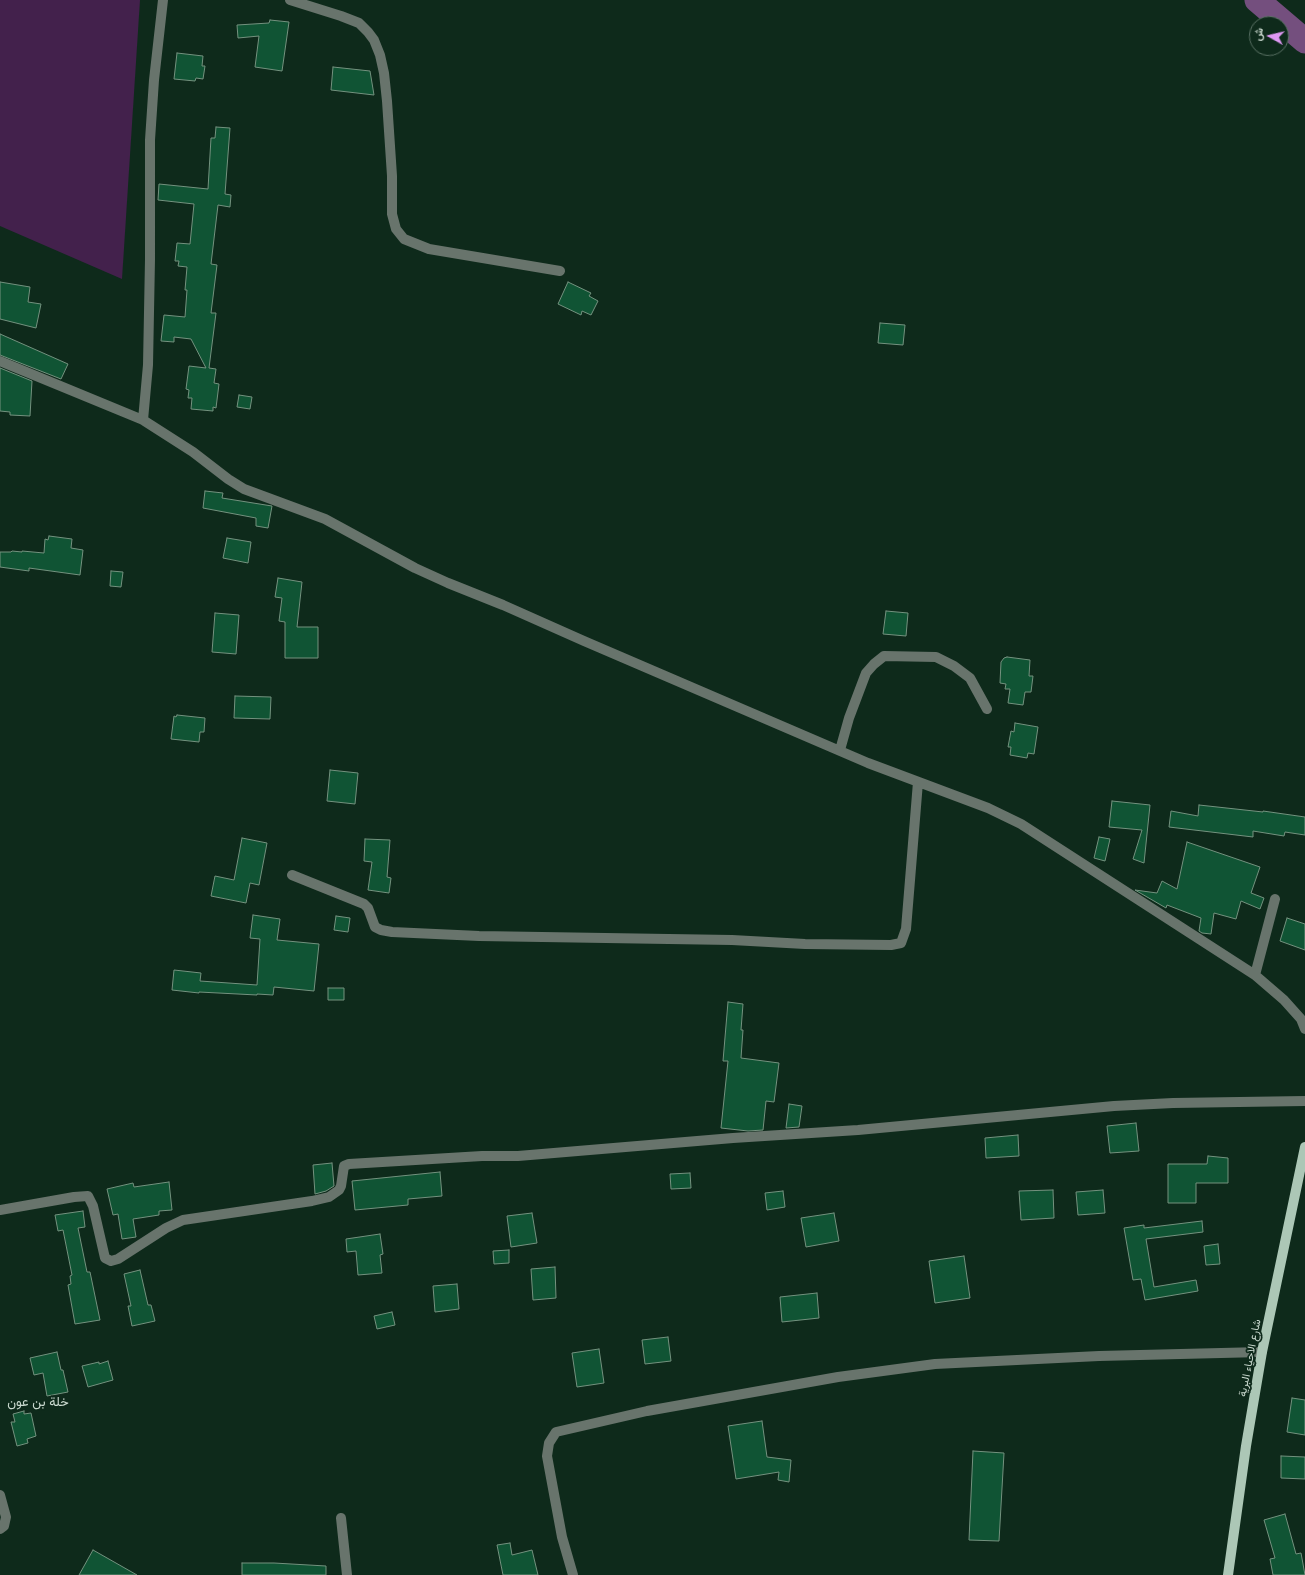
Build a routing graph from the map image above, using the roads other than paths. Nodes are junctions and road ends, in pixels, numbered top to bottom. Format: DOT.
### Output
graph roads {
  1 [pos="163,0"];
  2 [pos="290,0"];
  3 [pos="560,271"];
  4 [pos="0,361"];
  5 [pos="143,420"];
  6 [pos="987,709"];
  7 [pos="840,750"];
  8 [pos="918,782"];
  9 [pos="292,875"];
  10 [pos="1275,898"];
  11 [pos="1254,975"];
  12 [pos="1305,1029"];
  13 [pos="1305,1101"];
  14 [pos="1305,1147"];
  15 [pos="0,1210"];
  16 [pos="1262,1352"];
  17 [pos="0,1495"];
  18 [pos="341,1518"];
  19 [pos="0,1529"];
  20 [pos="346,1575"];
  21 [pos="573,1575"];
  22 [pos="1228,1575"];
  1 -- 5 [label="street"];
  2 -- 3 [label="street"];
  4 -- 5 [label="street"];
  5 -- 7 [label="street"];
  6 -- 7 [label="street"];
  7 -- 8 [label="street"];
  8 -- 9 [label="street"];
  8 -- 11 [label="street"];
  10 -- 11 [label="street"];
  11 -- 12 [label="street"];
  13 -- 15 [label="street"];
  14 -- 16 [label="main road, شارع الاحياء البرية"];
  16 -- 21 [label="street"];
  16 -- 22 [label="main road, شارع الاحياء البرية"];
  17 -- 19 [label="street"];
  18 -- 20 [label="street"];
}
